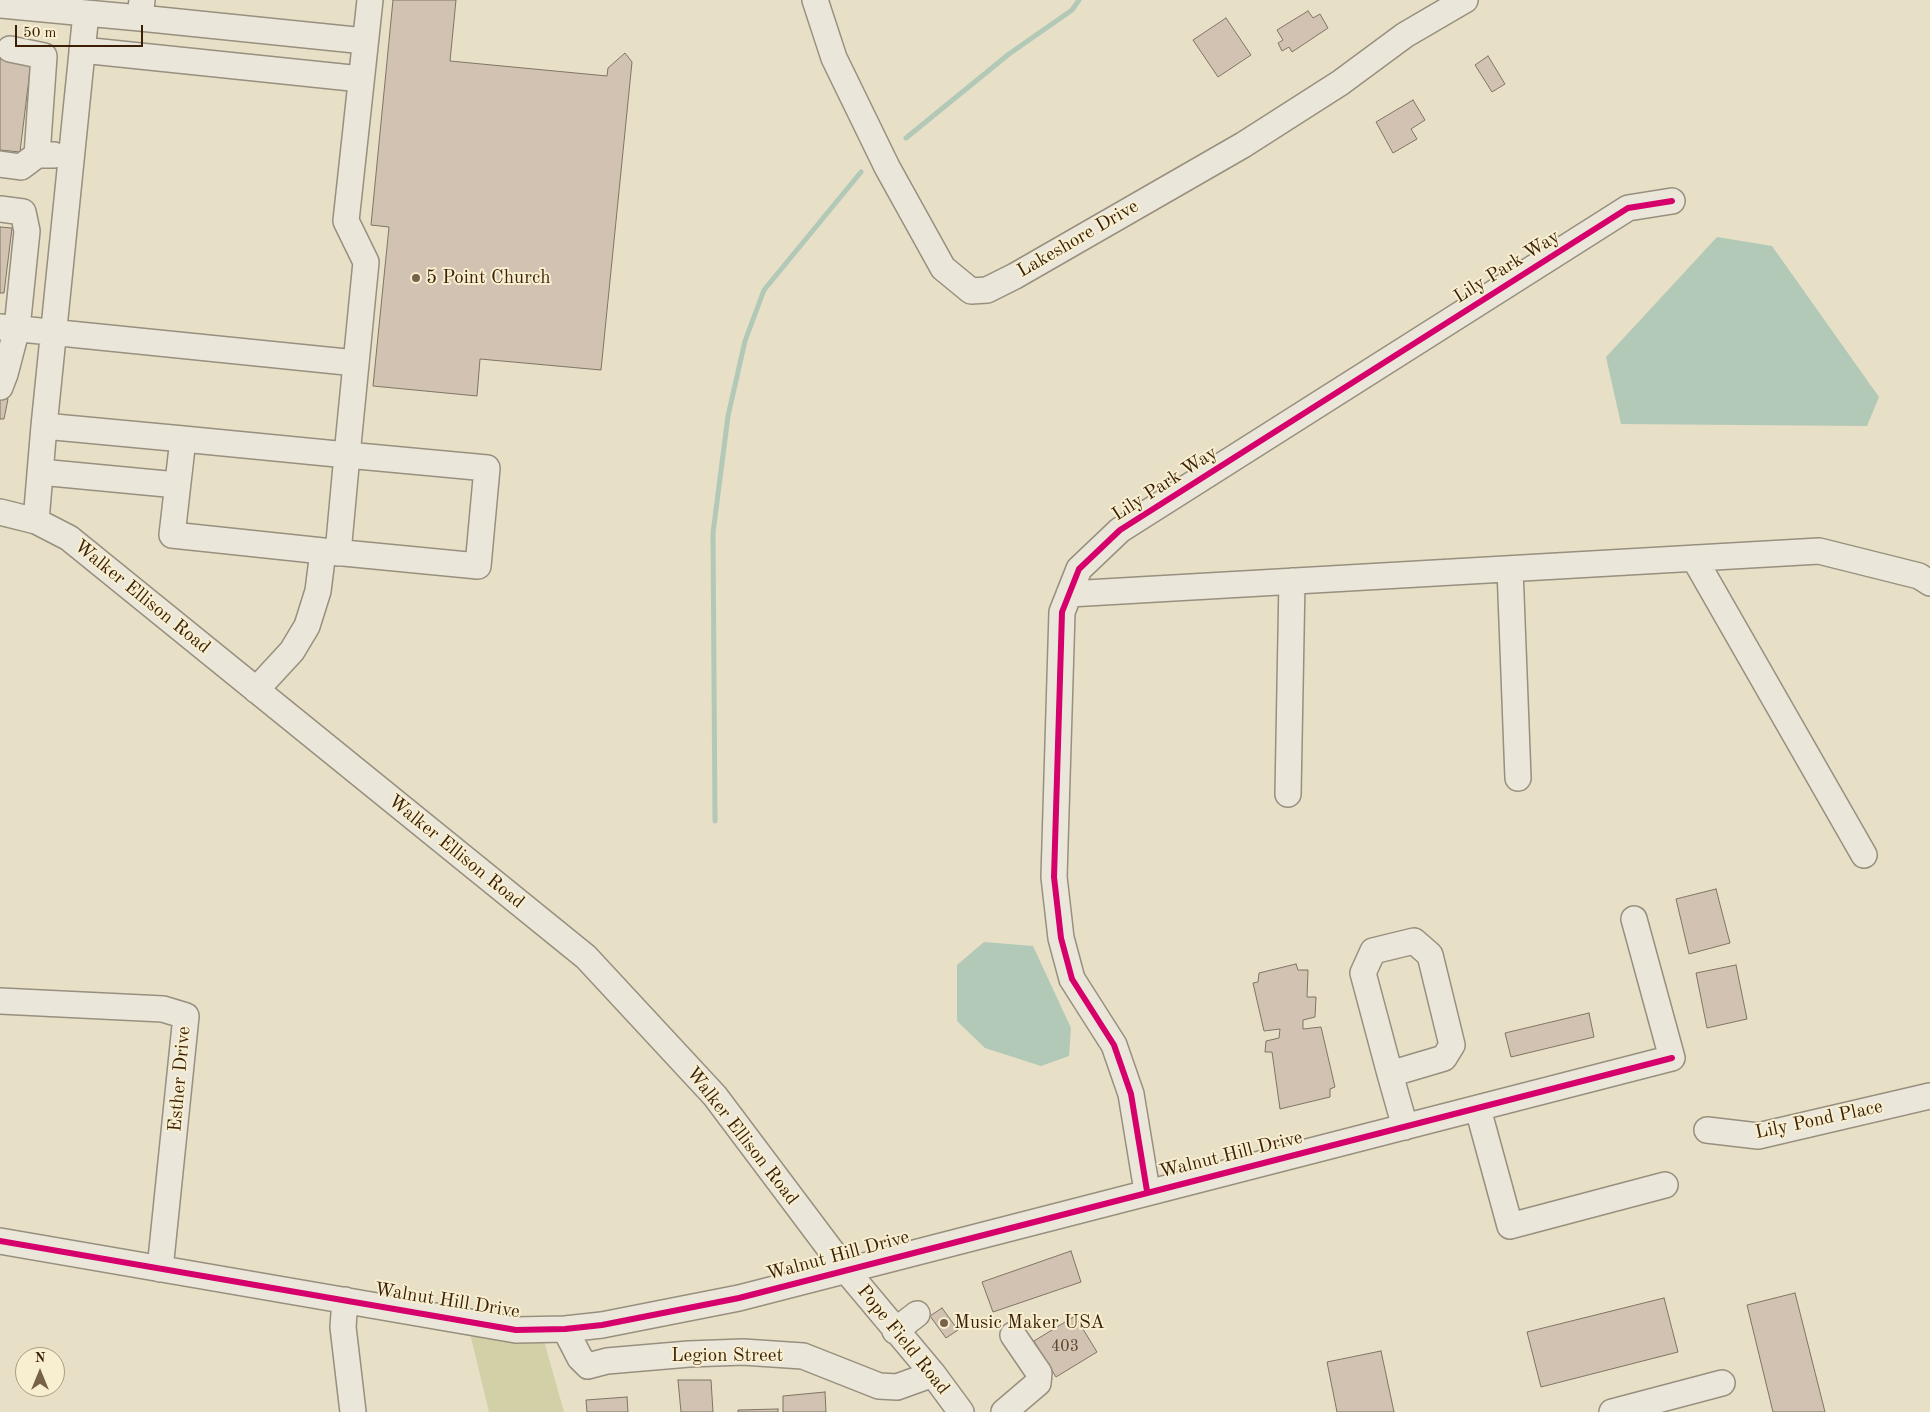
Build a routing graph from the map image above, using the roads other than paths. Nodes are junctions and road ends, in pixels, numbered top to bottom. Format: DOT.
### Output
graph roads {
  1 [pos="816,0"];
  2 [pos="1465,0"];
  3 [pos="364,1"];
  4 [pos="9,4"];
  5 [pos="141,9"];
  6 [pos="86,13"];
  7 [pos="365,41"];
  8 [pos="5,48"];
  9 [pos="82,50"];
  10 [pos="361,79"];
  11 [pos="37,155"];
  12 [pos="72,156"];
  13 [pos="0,164"];
  14 [pos="1672,201"];
  15 [pos="12,211"];
  16 [pos="66,216"];
  17 [pos="8,328"];
  18 [pos="54,332"];
  19 [pos="356,363"];
  20 [pos="0,387"];
  21 [pos="44,426"];
  22 [pos="183,439"];
  23 [pos="347,455"];
  24 [pos="40,472"];
  25 [pos="177,485"];
  26 [pos="0,512"];
  27 [pos="36,520"];
  28 [pos="330,552"];
  29 [pos="1694,558"];
  30 [pos="1510,569"];
  31 [pos="1292,581"];
  32 [pos="1930,584"];
  33 [pos="1070,594"];
  34 [pos="256,690"];
  35 [pos="1518,778"];
  36 [pos="1288,794"];
  37 [pos="1864,855"];
  38 [pos="1634,919"];
  39 [pos="0,1001"];
  40 [pos="1390,1074"];
  41 [pos="1930,1096"];
  42 [pos="1478,1109"];
  43 [pos="1405,1128"];
  44 [pos="1707,1130"];
  45 [pos="1665,1185"];
  46 [pos="1147,1191"];
  47 [pos="0,1241"];
  48 [pos="160,1269"];
  49 [pos="845,1269"];
  50 [pos="345,1300"];
  51 [pos="917,1314"];
  52 [pos="565,1329"];
  53 [pos="895,1331"];
  54 [pos="1013,1335"];
  55 [pos="933,1374"];
  56 [pos="1722,1383"];
  57 [pos="352,1412"];
  58 [pos="961,1412"];
  59 [pos="1004,1412"];
  60 [pos="1612,1412"];
  1 -- 2 [label="street, Lakeshore Drive"];
  3 -- 7 [label="street"];
  4 -- 6 [label="street"];
  4 -- 8 [label="street"];
  5 -- 6 [label="street"];
  5 -- 7 [label="street"];
  6 -- 9 [label="street"];
  7 -- 10 [label="street"];
  8 -- 11 [label="street"];
  9 -- 10 [label="street"];
  9 -- 12 [label="street"];
  10 -- 19 [label="street"];
  11 -- 12 [label="street"];
  11 -- 13 [label="street"];
  12 -- 16 [label="street"];
  14 -- 33 [label="street, Lily Park Way"];
  15 -- 16 [label="street"];
  15 -- 17 [label="street"];
  16 -- 18 [label="street"];
  17 -- 18 [label="street"];
  17 -- 20 [label="street"];
  18 -- 19 [label="street"];
  18 -- 21 [label="street"];
  19 -- 23 [label="street"];
  21 -- 22 [label="street"];
  21 -- 24 [label="street"];
  22 -- 23 [label="street"];
  22 -- 25 [label="street"];
  23 -- 28 [label="street"];
  23 -- 28 [label="street"];
  24 -- 25 [label="street"];
  24 -- 27 [label="street"];
  25 -- 28 [label="street"];
  26 -- 27 [label="street, Walker Ellison Road"];
  27 -- 34 [label="street, Walker Ellison Road"];
  28 -- 34 [label="street"];
  29 -- 30 [label="street"];
  29 -- 32 [label="street"];
  29 -- 37 [label="street"];
  30 -- 31 [label="street"];
  30 -- 35 [label="street"];
  31 -- 33 [label="street"];
  31 -- 36 [label="street"];
  33 -- 46 [label="street, Lily Park Way"];
  34 -- 49 [label="street, Walker Ellison Road"];
  38 -- 42 [label="street, Walnut Hill Drive"];
  39 -- 48 [label="street, Esther Drive"];
  40 -- 40 [label="street"];
  40 -- 43 [label="street"];
  41 -- 44 [label="street, Lily Pond Place"];
  42 -- 43 [label="street, Walnut Hill Drive"];
  42 -- 45 [label="street"];
  43 -- 46 [label="street, Walnut Hill Drive"];
  46 -- 49 [label="street, Walnut Hill Drive"];
  47 -- 48 [label="street, Walnut Hill Drive"];
  48 -- 50 [label="street, Walnut Hill Drive"];
  49 -- 52 [label="street, Walnut Hill Drive"];
  49 -- 53 [label="street, Pope Field Road"];
  50 -- 52 [label="street, Walnut Hill Drive"];
  50 -- 57 [label="street"];
  51 -- 53 [label="street"];
  52 -- 55 [label="street, Legion Street"];
  53 -- 55 [label="street, Pope Field Road"];
  54 -- 59 [label="street"];
  55 -- 58 [label="street, Pope Field Road"];
  56 -- 60 [label="street"];
}
